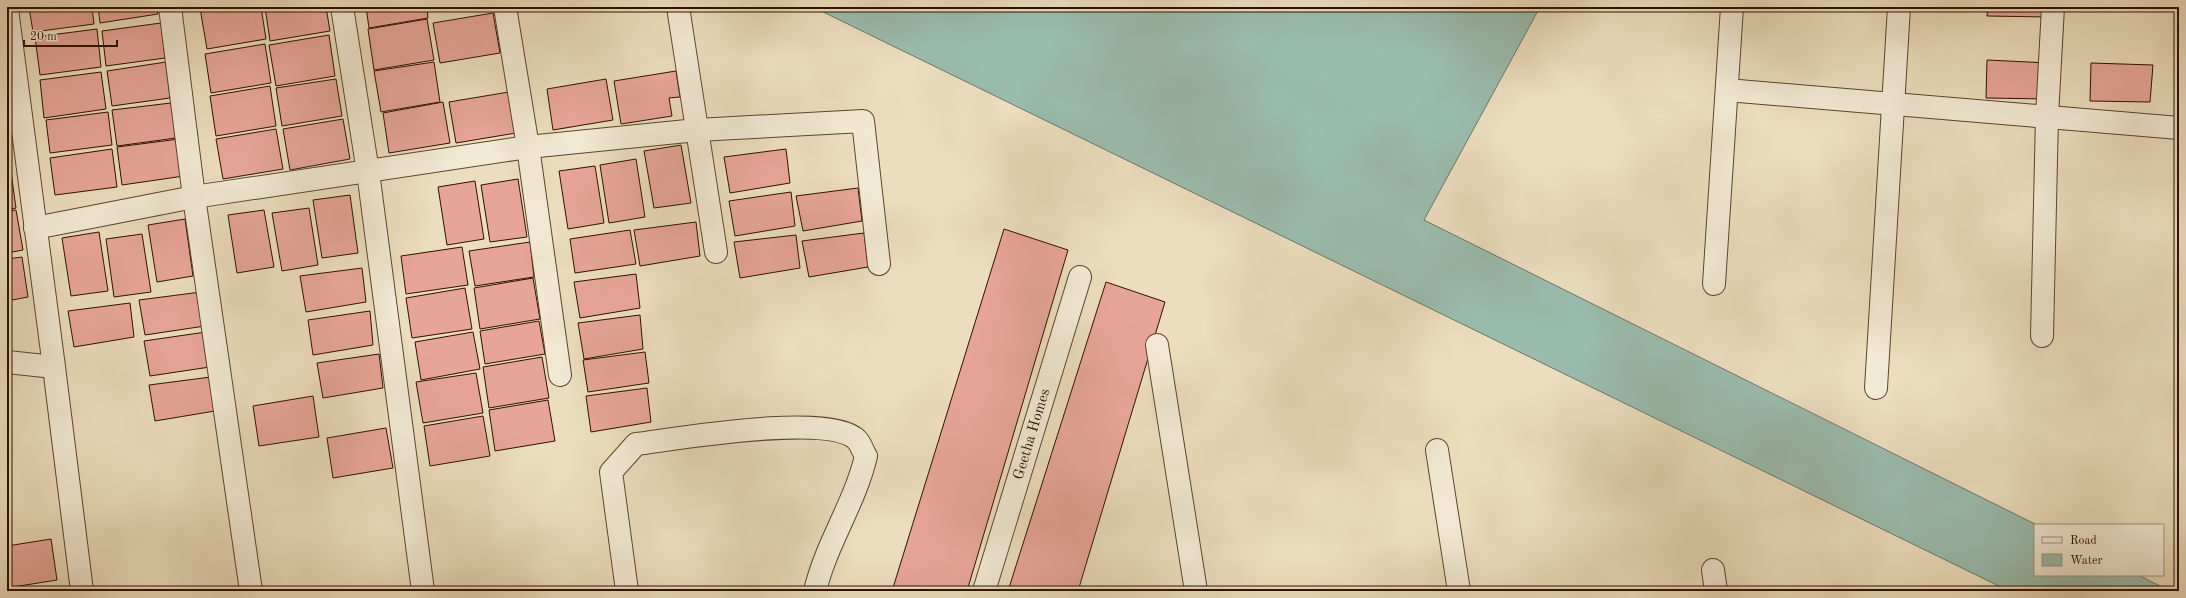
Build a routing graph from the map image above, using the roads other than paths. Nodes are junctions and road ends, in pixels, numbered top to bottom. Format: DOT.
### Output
graph roads {
  1 [pos="170,7"];
  2 [pos="342,7"];
  3 [pos="505,7"];
  4 [pos="678,7"];
  5 [pos="1732,7"];
  6 [pos="1899,7"];
  7 [pos="2053,7"];
  8 [pos="7,9"];
  9 [pos="1727,90"];
  10 [pos="1894,102"];
  11 [pos="2047,116"];
  12 [pos="2179,128"];
  13 [pos="697,130"];
  14 [pos="528,147"];
  15 [pos="368,172"];
  16 [pos="194,197"];
  17 [pos="35,228"];
  18 [pos="716,252"];
  19 [pos="879,264"];
  20 [pos="1080,277"];
  21 [pos="1714,284"];
  22 [pos="2042,336"];
  23 [pos="1157,345"];
  24 [pos="7,362"];
  25 [pos="54,367"];
  26 [pos="560,374"];
  27 [pos="1876,388"];
  28 [pos="1437,450"];
  29 [pos="1713,570"];
  30 [pos="82,591"];
  31 [pos="251,591"];
  32 [pos="423,591"];
  33 [pos="628,591"];
  34 [pos="815,591"];
  35 [pos="984,591"];
  36 [pos="1196,591"];
  37 [pos="1459,591"];
  38 [pos="1716,591"];
  1 -- 16 [label="street"];
  2 -- 15 [label="street"];
  3 -- 14 [label="street"];
  4 -- 13 [label="street"];
  5 -- 9 [label="street"];
  6 -- 10 [label="street"];
  7 -- 11 [label="street"];
  8 -- 17 [label="street"];
  9 -- 10 [label="street"];
  9 -- 21 [label="street"];
  10 -- 11 [label="street"];
  10 -- 27 [label="street"];
  11 -- 12 [label="street"];
  11 -- 22 [label="street"];
  13 -- 14 [label="street"];
  13 -- 18 [label="street"];
  13 -- 19 [label="street"];
  14 -- 15 [label="street"];
  14 -- 26 [label="street"];
  15 -- 16 [label="street"];
  15 -- 32 [label="street"];
  16 -- 17 [label="street"];
  16 -- 31 [label="street"];
  17 -- 25 [label="street"];
  20 -- 35 [label="street, Geetha Homes"];
  23 -- 36 [label="street"];
  24 -- 25 [label="street"];
  25 -- 30 [label="street"];
  28 -- 37 [label="street"];
  29 -- 38 [label="street"];
  33 -- 34 [label="street"];
}
